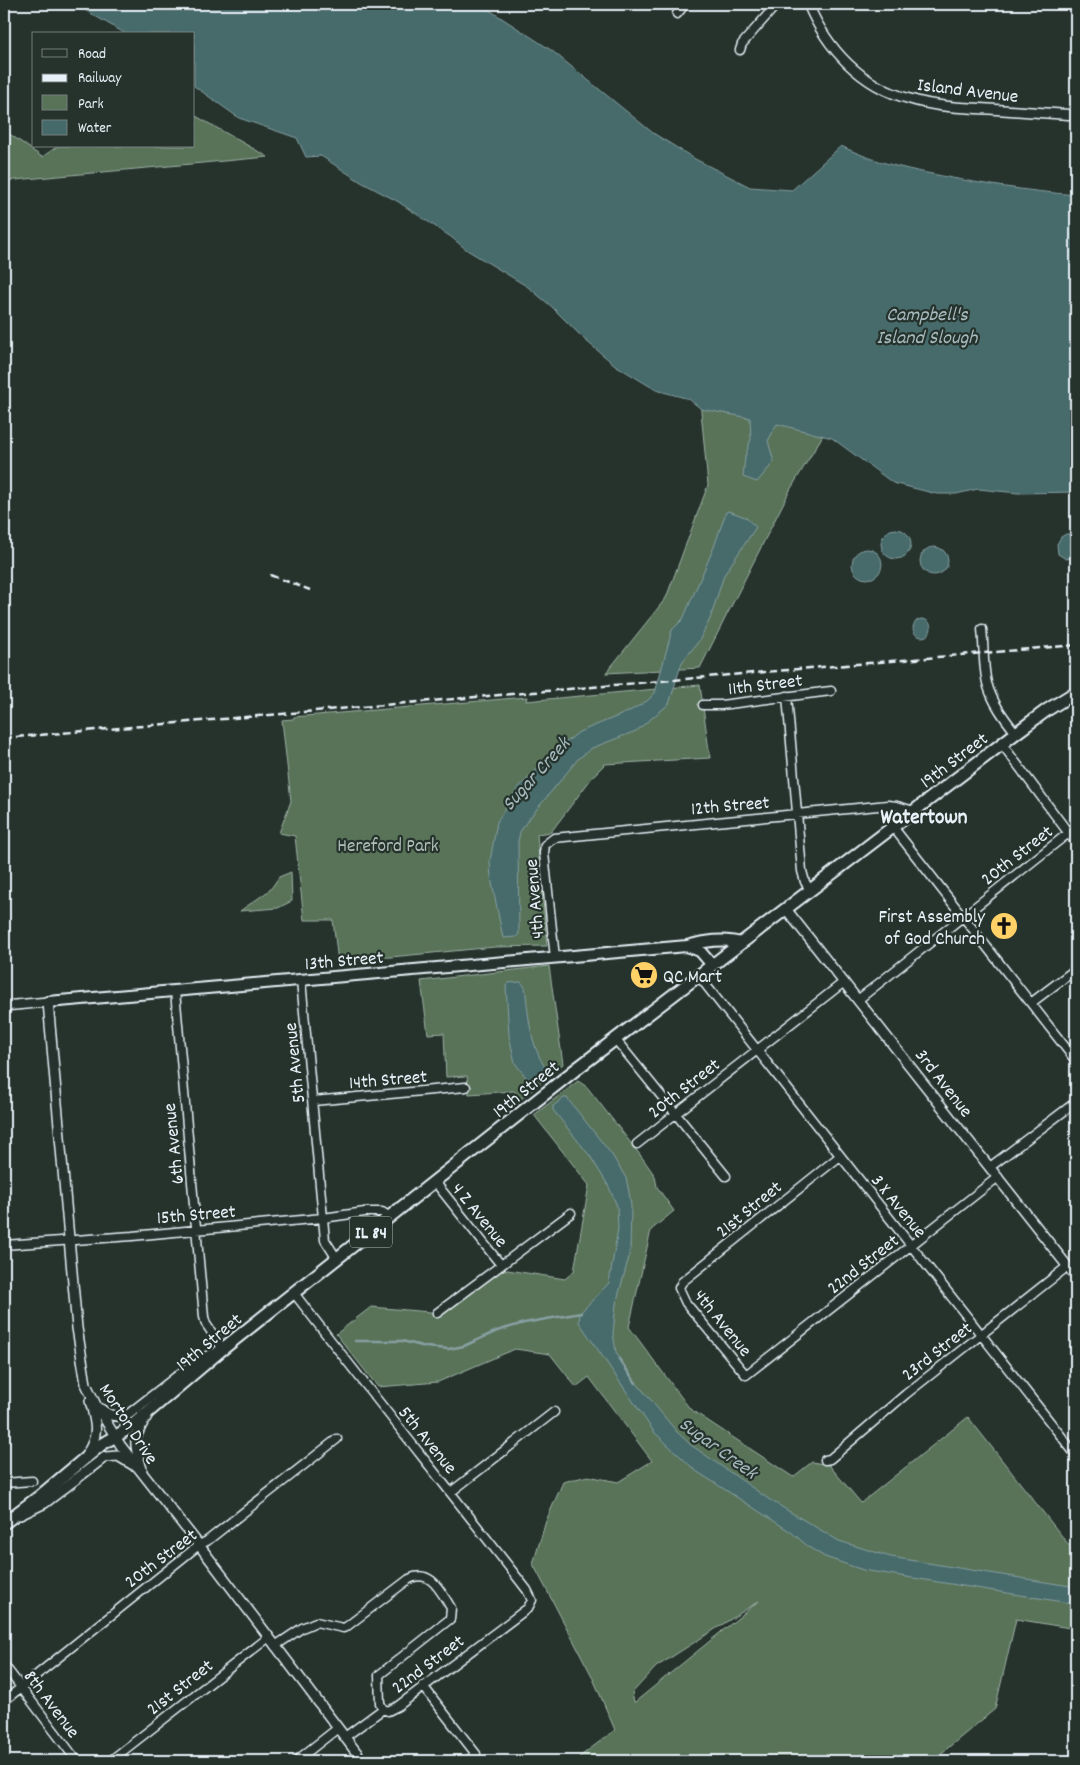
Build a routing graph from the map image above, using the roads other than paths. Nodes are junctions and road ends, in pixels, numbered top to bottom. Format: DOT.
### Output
graph roads {
  1 [pos="685,4"];
  2 [pos="777,4"];
  3 [pos="808,4"];
  4 [pos="677,14"];
  5 [pos="740,50"];
  6 [pos="1076,115"];
  7 [pos="982,629"];
  8 [pos="831,691"];
  9 [pos="1076,692"];
  10 [pos="788,696"];
  11 [pos="703,704"];
  12 [pos="1016,733"];
  13 [pos="1002,744"];
  14 [pos="914,811"];
  15 [pos="798,813"];
  16 [pos="893,827"];
  17 [pos="1076,828"];
  18 [pos="1068,834"];
  19 [pos="550,840"];
  20 [pos="1076,843"];
  21 [pos="810,890"];
  22 [pos="786,908"];
  23 [pos="963,916"];
  24 [pos="740,944"];
  25 [pos="687,946"];
  26 [pos="554,958"];
  27 [pos="712,964"];
  28 [pos="1076,969"];
  29 [pos="698,976"];
  30 [pos="301,980"];
  31 [pos="844,982"];
  32 [pos="175,991"];
  33 [pos="858,999"];
  34 [pos="48,1002"];
  35 [pos="1031,1003"];
  36 [pos="4,1006"];
  37 [pos="616,1040"];
  38 [pos="758,1050"];
  39 [pos="1076,1061"];
  40 [pos="466,1087"];
  41 [pos="313,1101"];
  42 [pos="1076,1102"];
  43 [pos="676,1114"];
  44 [pos="637,1144"];
  45 [pos="840,1156"];
  46 [pos="990,1167"];
  47 [pos="726,1176"];
  48 [pos="998,1177"];
  49 [pos="435,1182"];
  50 [pos="571,1213"];
  51 [pos="390,1217"];
  52 [pos="323,1218"];
  53 [pos="197,1229"];
  54 [pos="69,1240"];
  55 [pos="4,1245"];
  56 [pos="911,1245"];
  57 [pos="336,1259"];
  58 [pos="501,1265"];
  59 [pos="1068,1266"];
  60 [pos="1076,1277"];
  61 [pos="679,1288"];
  62 [pos="294,1293"];
  63 [pos="438,1314"];
  64 [pos="981,1335"];
  65 [pos="222,1350"];
  66 [pos="746,1375"];
  67 [pos="86,1384"];
  68 [pos="96,1405"];
  69 [pos="150,1411"];
  70 [pos="554,1412"];
  71 [pos="116,1436"];
  72 [pos="337,1439"];
  73 [pos="1076,1455"];
  74 [pos="83,1459"];
  75 [pos="824,1460"];
  76 [pos="142,1472"];
  77 [pos="32,1481"];
  78 [pos="4,1483"];
  79 [pos="451,1492"];
  80 [pos="4,1523"];
  81 [pos="199,1545"];
  82 [pos="528,1608"];
  83 [pos="269,1637"];
  84 [pos="275,1646"];
  85 [pos="4,1665"];
  86 [pos="423,1686"];
  87 [pos="20,1688"];
  88 [pos="4,1701"];
  89 [pos="383,1708"];
  90 [pos="338,1728"];
  91 [pos="345,1737"];
  92 [pos="77,1761"];
  93 [pos="110,1761"];
  94 [pos="296,1761"];
  95 [pos="363,1761"];
  96 [pos="468,1761"];
  1 -- 4 [label="street"];
  2 -- 5 [label="street"];
  3 -- 6 [label="street, Island Avenue"];
  7 -- 12 [label="street"];
  8 -- 10 [label="street, 11th Street"];
  9 -- 12 [label="main road, 19th Street / IL 84"];
  10 -- 11 [label="street, 11th Street"];
  10 -- 15 [label="street"];
  12 -- 13 [label="main road, 19th Street / IL 84"];
  13 -- 14 [label="main road, 19th Street / IL 84"];
  13 -- 18 [label="street"];
  14 -- 15 [label="street, 12th Street"];
  14 -- 16 [label="main road, 19th Street / IL 84"];
  15 -- 19 [label="street, 12th Street"];
  15 -- 21 [label="street"];
  16 -- 21 [label="main road, 19th Street / IL 84"];
  16 -- 23 [label="street"];
  17 -- 18 [label="street, 20th Street"];
  18 -- 20 [label="street"];
  18 -- 23 [label="street, 20th Street"];
  19 -- 26 [label="street, 4th Avenue"];
  21 -- 22 [label="main road, 19th Street / IL 84"];
  22 -- 24 [label="main road, 19th Street / IL 84"];
  22 -- 31 [label="street, 3rd Avenue"];
  23 -- 33 [label="street, 20th Street"];
  23 -- 35 [label="street"];
  24 -- 25 [label="main road, 13th Street"];
  24 -- 27 [label="main road, 19th Street / IL 84"];
  25 -- 26 [label="main road, 13th Street"];
  25 -- 27 [label="main road"];
  26 -- 30 [label="main road, 13th Street"];
  27 -- 29 [label="main road, 19th Street / IL 84"];
  28 -- 35 [label="street"];
  29 -- 37 [label="main road, 19th Street / IL 84"];
  29 -- 38 [label="street, 3 X Avenue"];
  30 -- 32 [label="main road, 13th Street"];
  30 -- 41 [label="street, 5th Avenue"];
  31 -- 33 [label="street, 3rd Avenue"];
  31 -- 38 [label="street, 20th Street"];
  32 -- 34 [label="main road, 13th Street"];
  32 -- 53 [label="street, 6th Avenue"];
  33 -- 46 [label="street, 3rd Avenue"];
  34 -- 36 [label="street, 13th Street"];
  34 -- 54 [label="street, Morton Drive"];
  35 -- 39 [label="street"];
  37 -- 43 [label="street"];
  37 -- 49 [label="main road, 19th Street / IL 84"];
  38 -- 43 [label="street, 20th Street"];
  38 -- 45 [label="street, 3 X Avenue"];
  40 -- 41 [label="street, 14th Street"];
  41 -- 52 [label="street, 5th Avenue"];
  42 -- 46 [label="street"];
  43 -- 44 [label="street, 20th Street"];
  43 -- 47 [label="street"];
  45 -- 56 [label="street, 3 X Avenue"];
  45 -- 61 [label="street, 21st Street"];
  46 -- 48 [label="street, 3rd Avenue"];
  48 -- 56 [label="street, 22nd Street"];
  48 -- 59 [label="street, 3rd Avenue"];
  49 -- 51 [label="main road, 19th Street / IL 84"];
  49 -- 58 [label="street, 4 Z Avenue"];
  50 -- 58 [label="street"];
  51 -- 52 [label="street, 15th Street"];
  51 -- 57 [label="main road, 19th Street / IL 84"];
  52 -- 53 [label="street, 15th Street"];
  52 -- 57 [label="street, 5th Avenue"];
  53 -- 54 [label="street, 15th Street"];
  53 -- 65 [label="street, 6th Avenue"];
  54 -- 55 [label="street, 15th Street"];
  54 -- 67 [label="street, Morton Drive"];
  56 -- 64 [label="street, 3 X Avenue"];
  56 -- 66 [label="street, 22nd Street"];
  57 -- 62 [label="main road, 19th Street / IL 84"];
  58 -- 63 [label="street"];
  59 -- 60 [label="street, 3rd Avenue"];
  59 -- 64 [label="street, 23rd Street"];
  61 -- 66 [label="street, 4th Avenue"];
  62 -- 65 [label="main road, 19th Street / IL 84"];
  62 -- 79 [label="street, 5th Avenue"];
  64 -- 73 [label="street, 3 X Avenue"];
  64 -- 75 [label="street, 23rd Street"];
  65 -- 68 [label="street"];
  65 -- 69 [label="main road, 19th Street / IL 84"];
  67 -- 68 [label="street, Morton Drive"];
  67 -- 74 [label="street"];
  68 -- 71 [label="street, Morton Drive"];
  69 -- 71 [label="main road, 19th Street / IL 84"];
  69 -- 76 [label="street"];
  70 -- 79 [label="street"];
  71 -- 74 [label="main road, 19th Street / IL 84"];
  71 -- 76 [label="street, Morton Drive"];
  72 -- 81 [label="street, 20th Street"];
  74 -- 80 [label="main road, 19th Street / IL 84"];
  76 -- 80 [label="street"];
  76 -- 81 [label="street, Morton Drive"];
  77 -- 78 [label="street"];
  79 -- 82 [label="street, 5th Avenue"];
  81 -- 83 [label="street, Morton Drive"];
  81 -- 87 [label="street, 20th Street"];
  82 -- 86 [label="street, 22nd Street"];
  83 -- 84 [label="street, Morton Drive"];
  83 -- 93 [label="street, 21st Street"];
  84 -- 89 [label="street"];
  84 -- 90 [label="street, Morton Drive"];
  85 -- 87 [label="street, 8th Avenue"];
  86 -- 89 [label="street, 22nd Street"];
  86 -- 96 [label="street"];
  87 -- 88 [label="street, 20th Street"];
  87 -- 92 [label="street, 8th Avenue"];
  89 -- 91 [label="street, 22nd Street"];
  90 -- 91 [label="street, Morton Drive"];
  90 -- 94 [label="street"];
  91 -- 95 [label="street, Morton Drive"];
}
